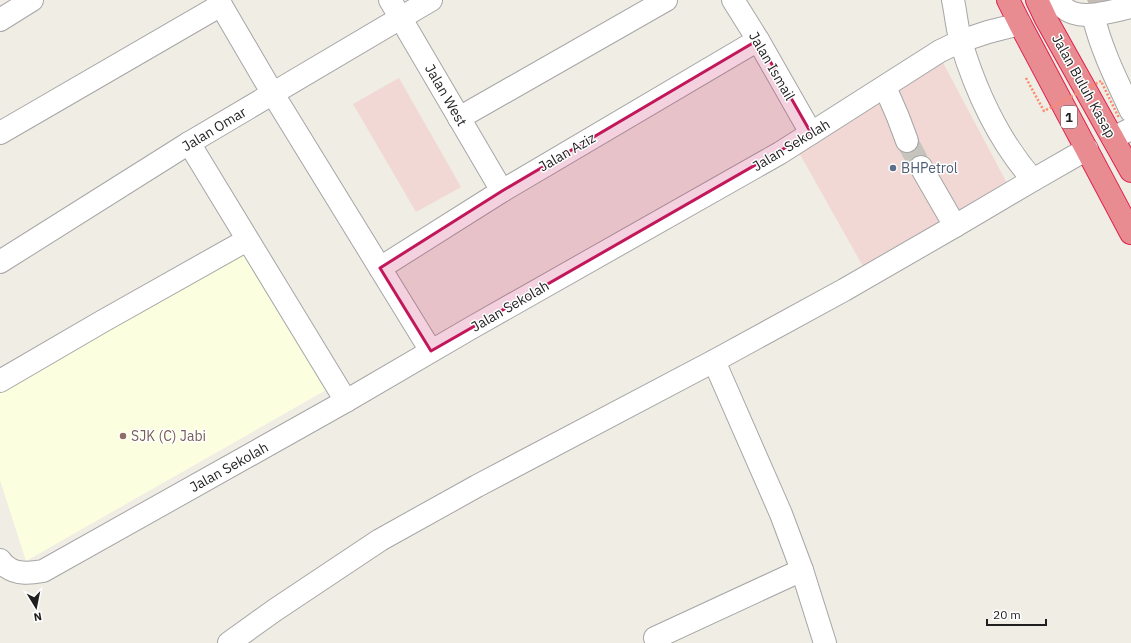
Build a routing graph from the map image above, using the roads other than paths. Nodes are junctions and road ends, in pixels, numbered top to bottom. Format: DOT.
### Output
graph roads {
  1 [pos="32,0"];
  2 [pos="431,0"];
  3 [pos="666,0"];
  4 [pos="733,0"];
  5 [pos="953,0"];
  6 [pos="1008,0"];
  7 [pos="219,3"];
  8 [pos="1052,7"];
  9 [pos="1131,7"];
  10 [pos="396,9"];
  11 [pos="1093,15"];
  12 [pos="0,20"];
  13 [pos="1020,24"];
  14 [pos="758,40"];
  15 [pos="961,41"];
  16 [pos="885,87"];
  17 [pos="273,94"];
  18 [pos="459,118"];
  19 [pos="1122,122"];
  20 [pos="0,133"];
  21 [pos="811,133"];
  22 [pos="907,141"];
  23 [pos="189,143"];
  24 [pos="1087,149"];
  25 [pos="921,167"];
  26 [pos="1131,170"];
  27 [pos="1033,180"];
  28 [pos="502,191"];
  29 [pos="955,226"];
  30 [pos="1131,233"];
  31 [pos="247,240"];
  32 [pos="0,262"];
  33 [pos="380,268"];
  34 [pos="431,351"];
  35 [pos="714,361"];
  36 [pos="0,381"];
  37 [pos="346,401"];
  38 [pos="0,560"];
  39 [pos="802,570"];
  40 [pos="654,638"];
  41 [pos="229,643"];
  42 [pos="825,643"];
  1 -- 12 [label="street"];
  2 -- 10 [label="street, Jalan Omar"];
  3 -- 18 [label="street"];
  4 -- 14 [label="street, Jalan Ismail"];
  5 -- 15 [label="street"];
  6 -- 13 [label="highway, Jalan Buluh Kasap / 1"];
  7 -- 17 [label="street"];
  7 -- 20 [label="street"];
  8 -- 11 [label="street"];
  8 -- 19 [label="highway, Jalan Buluh Kasap / 1"];
  9 -- 11 [label="street"];
  10 -- 17 [label="street, Jalan Omar"];
  10 -- 18 [label="street, Jalan West"];
  11 -- 19 [label="street"];
  13 -- 15 [label="street, Jalan Sekolah"];
  13 -- 24 [label="highway, Jalan Buluh Kasap / 1"];
  14 -- 21 [label="street, Jalan Ismail"];
  14 -- 28 [label="street, Jalan Aziz"];
  15 -- 16 [label="street, Jalan Sekolah"];
  15 -- 27 [label="street"];
  16 -- 21 [label="street, Jalan Sekolah"];
  16 -- 22 [label="street"];
  17 -- 23 [label="street, Jalan Omar"];
  17 -- 33 [label="street"];
  18 -- 28 [label="street, Jalan West"];
  19 -- 26 [label="highway, Jalan Buluh Kasap / 1"];
  21 -- 34 [label="street, Jalan Sekolah"];
  23 -- 31 [label="street"];
  23 -- 32 [label="street, Jalan Omar"];
  24 -- 27 [label="street"];
  24 -- 30 [label="highway, Jalan Buluh Kasap / 1"];
  25 -- 29 [label="street"];
  27 -- 29 [label="street"];
  28 -- 33 [label="street, Jalan Aziz"];
  29 -- 35 [label="street"];
  31 -- 36 [label="street"];
  31 -- 37 [label="street"];
  33 -- 34 [label="street"];
  34 -- 37 [label="street, Jalan Sekolah"];
  35 -- 39 [label="street"];
  35 -- 41 [label="street"];
  37 -- 38 [label="street, Jalan Sekolah"];
  39 -- 40 [label="street"];
  39 -- 42 [label="street"];
}
